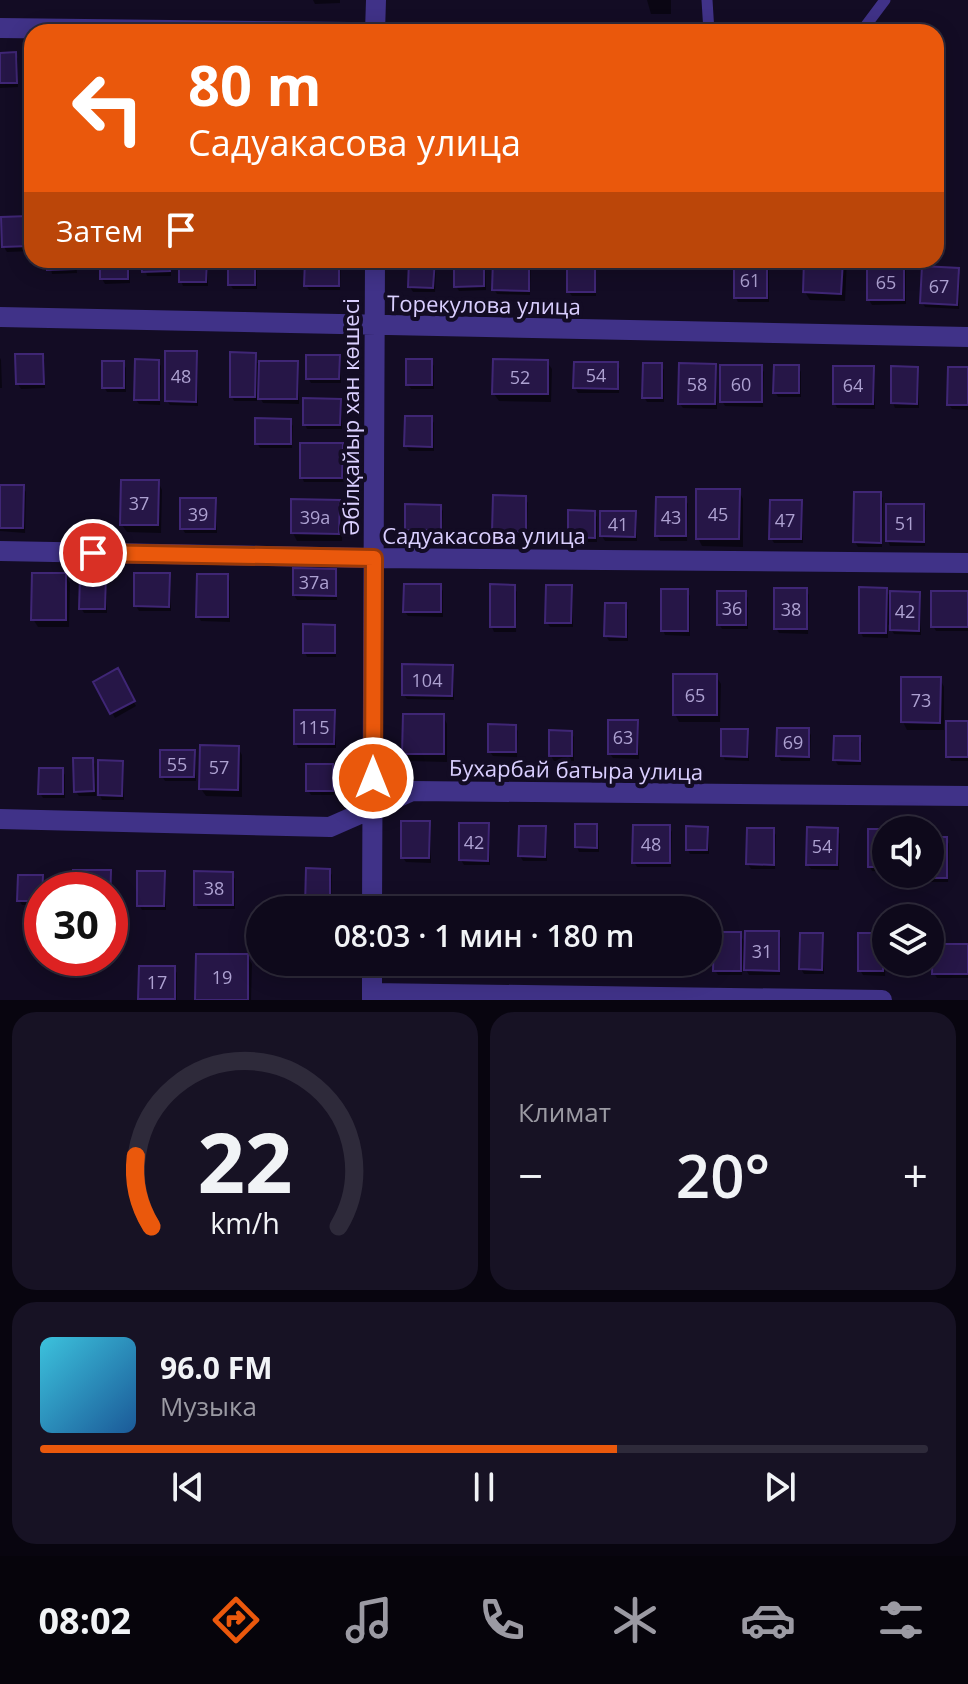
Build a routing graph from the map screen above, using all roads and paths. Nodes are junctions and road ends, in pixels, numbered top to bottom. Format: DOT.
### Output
graph roads {
  1 [pos="376,0"];
  2 [pos="707,0"];
  3 [pos="885,0"];
  4 [pos="375,24"];
  5 [pos="708,24"];
  6 [pos="867,24"];
  7 [pos="0,28"];
  8 [pos="24,28"];
  9 [pos="375,268"];
  10 [pos="0,317"];
  11 [pos="374,326"];
  12 [pos="968,337"];
  13 [pos="0,551"];
  14 [pos="374,558"];
  15 [pos="968,563"];
  16 [pos="968,796"];
  17 [pos="373,809"];
  18 [pos="0,819"];
  19 [pos="372,896"];
  20 [pos="372,996"];
  21 [pos="882,1000"];
  1 -- 4 [label="street"];
  2 -- 5 [label="lane"];
  3 -- 6 [label="lane"];
  7 -- 8 [label="street"];
  9 -- 11 [label="street, Әбілқайыр хан көшесі"];
  10 -- 11 [label="street, Торекулова улица"];
  11 -- 12 [label="street, Торекулова улица"];
  11 -- 14 [label="street, Әбілқайыр хан көшесі"];
  13 -- 14 [label="street, Садуакасова улица"];
  14 -- 15 [label="street, Садуакасова улица"];
  14 -- 17 [label="street, Әбілқайыр хан көшесі"];
  16 -- 17 [label="street, Бухарбай батыра улица"];
  17 -- 18 [label="street, Бухарбай батыра улица"];
  17 -- 19 [label="street, Әбілқайыр хан көшесі"];
  20 -- 21 [label="street"];
}
